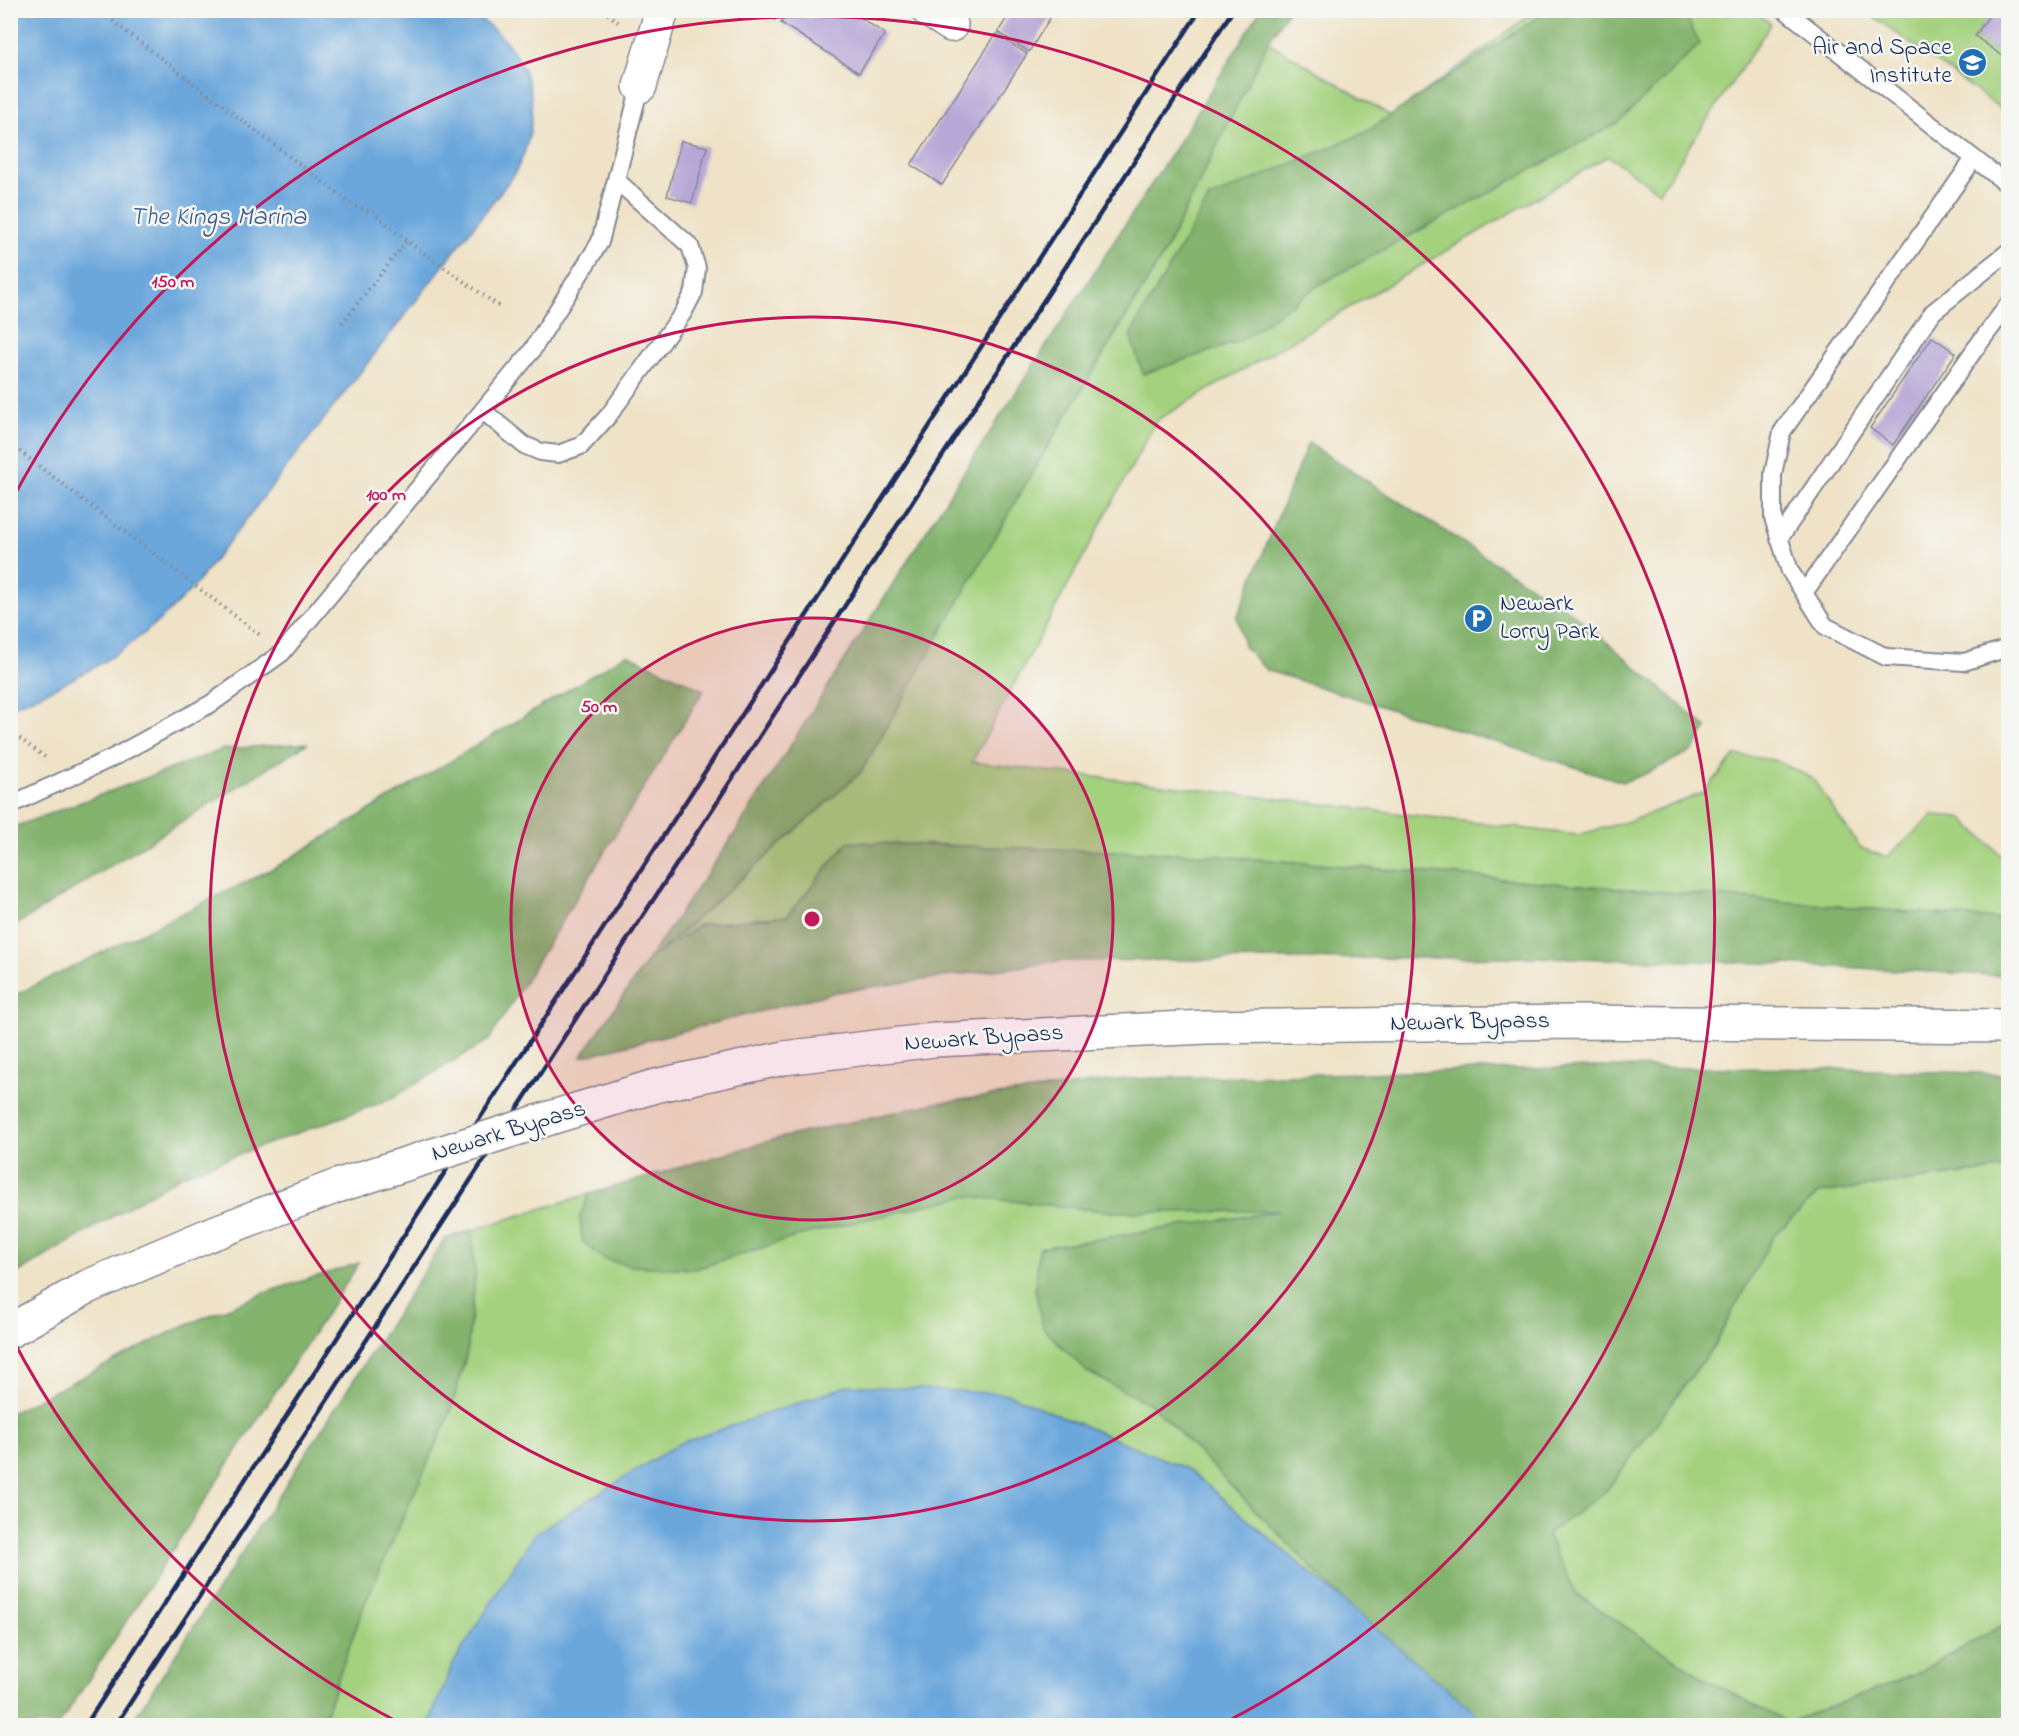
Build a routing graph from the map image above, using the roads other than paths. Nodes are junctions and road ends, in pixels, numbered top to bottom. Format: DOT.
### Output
graph roads {
  1 [pos="662,10"];
  2 [pos="1785,10"];
  3 [pos="640,87"];
  4 [pos="1973,160"];
  5 [pos="616,180"];
  6 [pos="2008,185"];
  7 [pos="2008,252"];
  8 [pos="2008,305"];
  9 [pos="483,411"];
  10 [pos="1779,539"];
  11 [pos="1804,593"];
  12 [pos="2008,648"];
  13 [pos="10,805"];
  14 [pos="2008,1026"];
  15 [pos="10,1331"];
  1 -- 3 [label="main road"];
  2 -- 4 [label="lane"];
  3 -- 5 [label="lane"];
  4 -- 6 [label="lane"];
  4 -- 10 [label="lane"];
  5 -- 9 [label="lane"];
  5 -- 9 [label="lane"];
  7 -- 10 [label="lane"];
  8 -- 11 [label="lane"];
  9 -- 13 [label="lane"];
  10 -- 11 [label="lane"];
  11 -- 12 [label="lane"];
  14 -- 15 [label="main road, Newark Bypass, bridge"];
}
